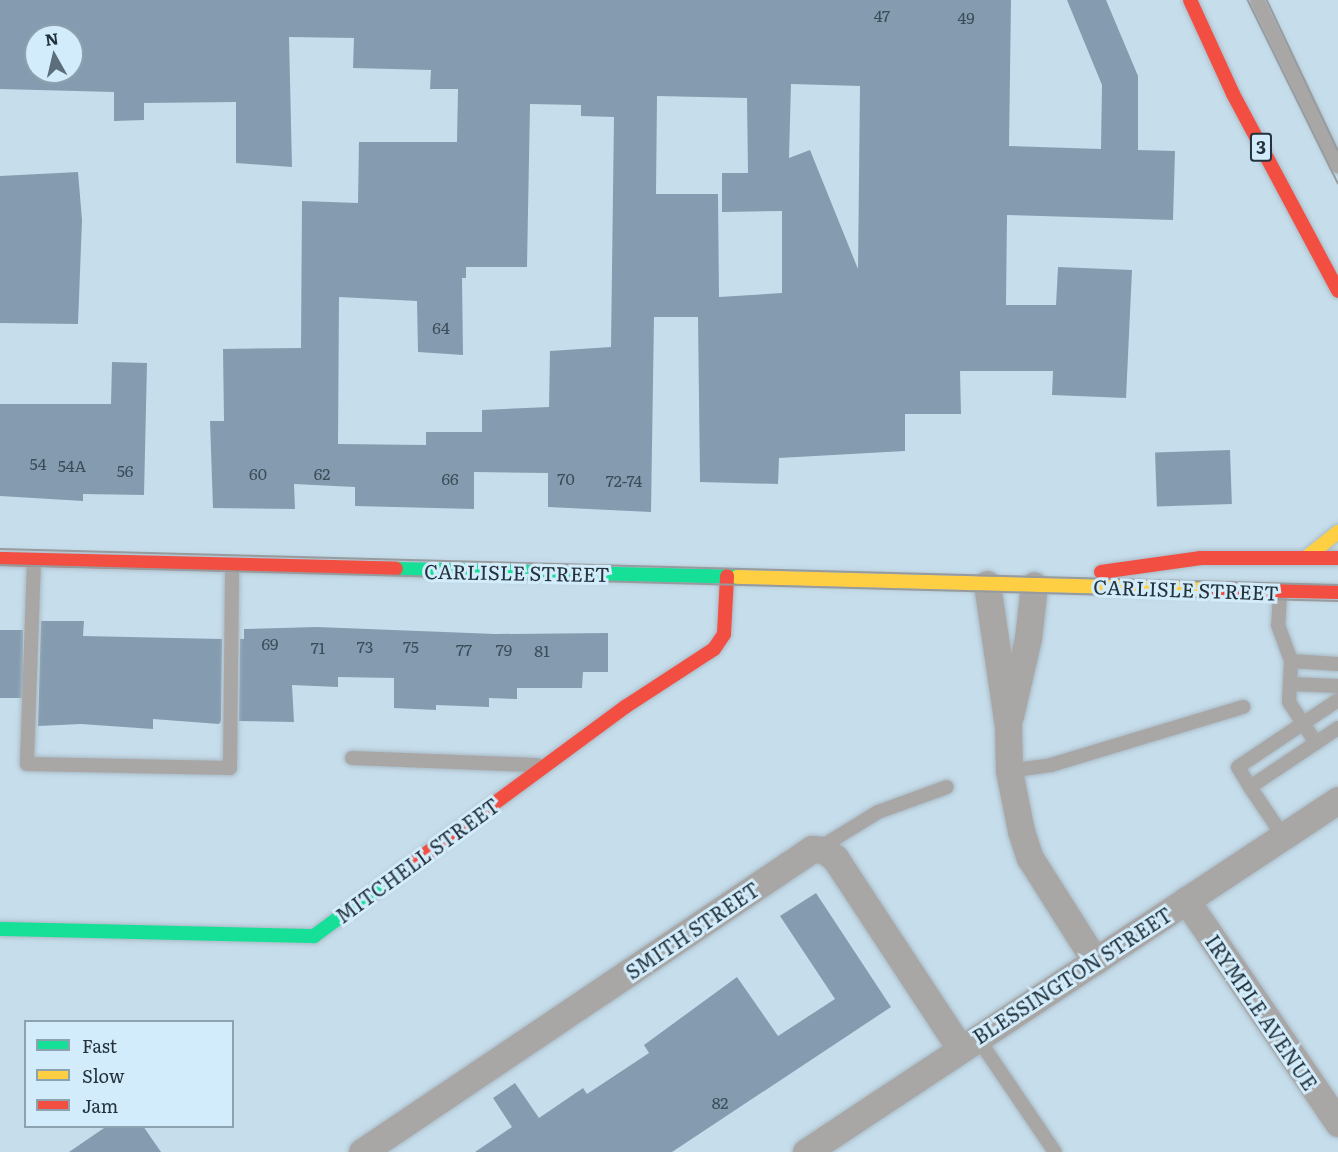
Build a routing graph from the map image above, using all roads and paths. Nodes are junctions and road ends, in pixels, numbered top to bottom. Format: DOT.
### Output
graph roads {
  1 [pos="1190,0"];
  2 [pos="1257,0"];
  3 [pos="1338,166"];
  4 [pos="1338,291"];
  5 [pos="1338,532"];
  6 [pos="1307,557"];
  7 [pos="1338,558"];
  8 [pos="0,559"];
  9 [pos="34,560"];
  10 [pos="232,565"];
  11 [pos="727,576"];
  12 [pos="987,584"];
  13 [pos="1034,585"];
  14 [pos="1280,592"];
  15 [pos="1338,592"];
  16 [pos="1291,662"];
  17 [pos="1338,664"];
  18 [pos="1290,684"];
  19 [pos="1338,686"];
  20 [pos="1338,700"];
  21 [pos="1244,707"];
  22 [pos="1302,723"];
  23 [pos="1008,727"];
  24 [pos="1338,728"];
  25 [pos="1316,743"];
  26 [pos="352,758"];
  27 [pos="546,766"];
  28 [pos="1009,771"];
  29 [pos="947,787"];
  30 [pos="1250,787"];
  31 [pos="1338,800"];
  32 [pos="1283,836"];
  33 [pos="818,849"];
  34 [pos="1186,900"];
  35 [pos="0,929"];
  36 [pos="1095,961"];
  37 [pos="968,1043"];
  38 [pos="1338,1123"];
  39 [pos="362,1152"];
  40 [pos="806,1152"];
  41 [pos="1055,1152"];
  1 -- 4 [label="main road, 3"];
  2 -- 3 [label="lane"];
  5 -- 6 [label="main road"];
  6 -- 7 [label="main road, CARLISLE STREET"];
  6 -- 13 [label="main road, CARLISLE STREET"];
  8 -- 9 [label="main road, CARLISLE STREET"];
  9 -- 10 [label="main road, CARLISLE STREET"];
  9 -- 10 [label="lane"];
  10 -- 11 [label="main road, CARLISLE STREET"];
  11 -- 12 [label="main road, CARLISLE STREET"];
  11 -- 27 [label="main road, MITCHELL STREET"];
  12 -- 13 [label="main road, CARLISLE STREET"];
  12 -- 23 [label="street"];
  13 -- 14 [label="main road, CARLISLE STREET"];
  13 -- 23 [label="street"];
  14 -- 15 [label="main road, CARLISLE STREET"];
  14 -- 16 [label="lane"];
  16 -- 17 [label="lane"];
  16 -- 18 [label="lane"];
  18 -- 19 [label="lane"];
  18 -- 22 [label="lane"];
  20 -- 22 [label="lane"];
  21 -- 28 [label="lane"];
  22 -- 25 [label="lane"];
  22 -- 30 [label="lane"];
  23 -- 28 [label="street"];
  24 -- 25 [label="lane"];
  25 -- 30 [label="lane"];
  26 -- 27 [label="lane"];
  27 -- 35 [label="main road, MITCHELL STREET"];
  28 -- 36 [label="street"];
  29 -- 33 [label="lane"];
  30 -- 32 [label="lane"];
  31 -- 32 [label="street, BLESSINGTON STREET"];
  32 -- 34 [label="street, BLESSINGTON STREET"];
  33 -- 37 [label="street"];
  33 -- 39 [label="street, SMITH STREET"];
  34 -- 36 [label="street, BLESSINGTON STREET"];
  34 -- 38 [label="street, IRYMPLE AVENUE"];
  36 -- 37 [label="street, BLESSINGTON STREET"];
  37 -- 40 [label="street, BLESSINGTON STREET"];
  37 -- 41 [label="lane"];
}
